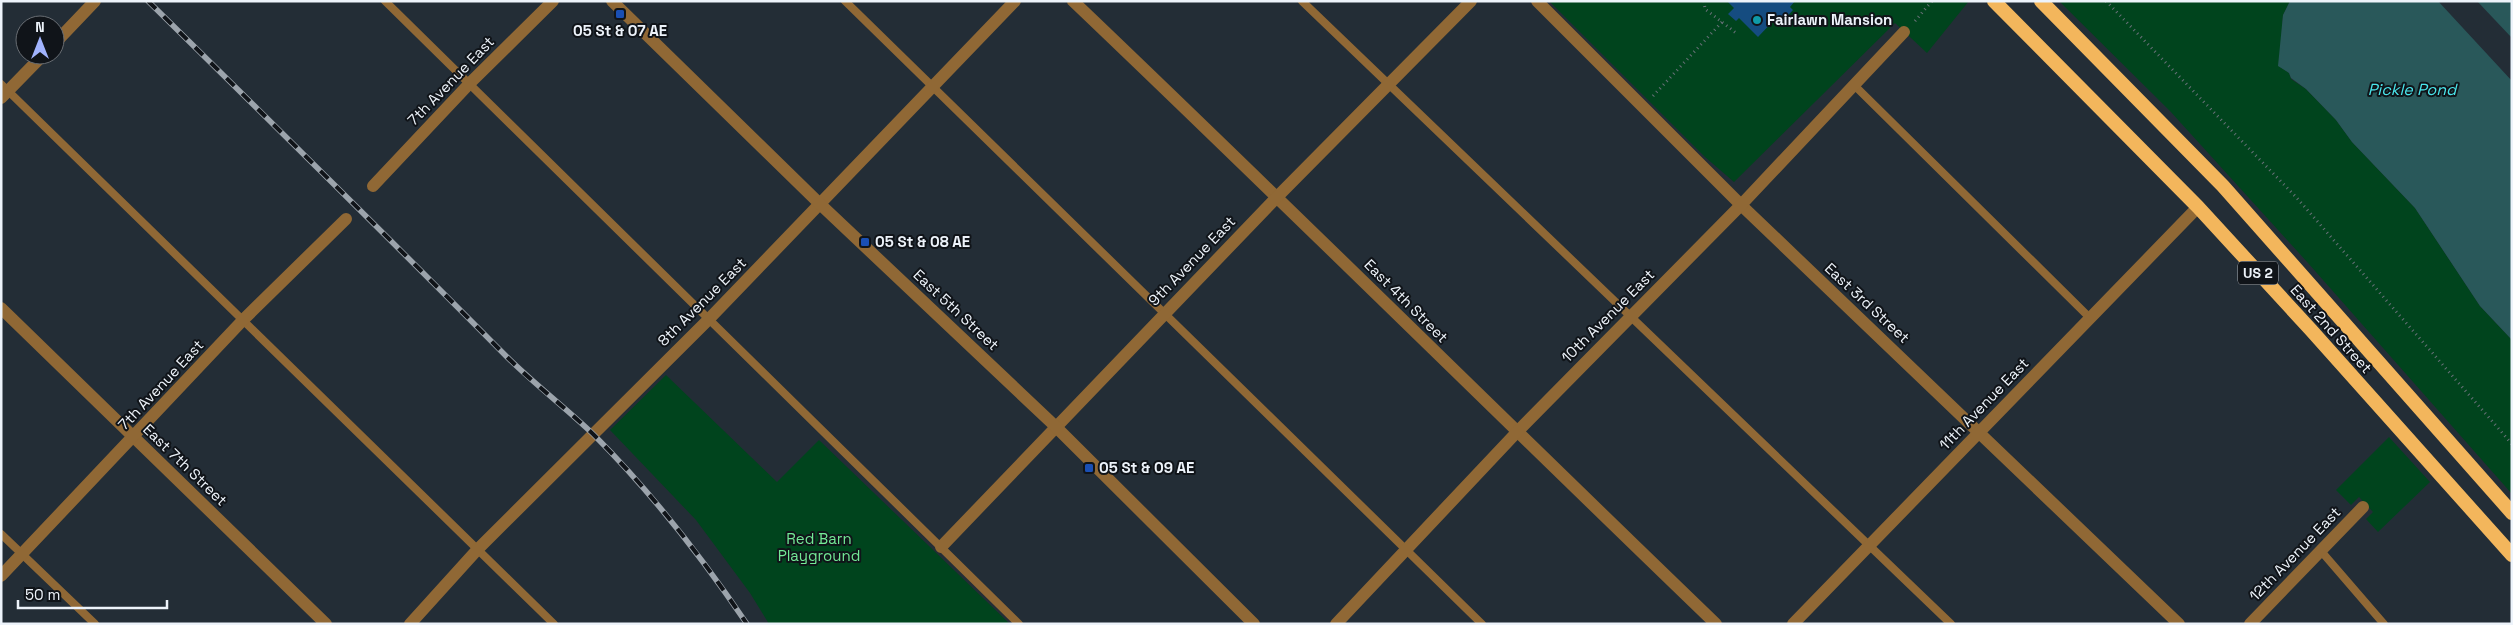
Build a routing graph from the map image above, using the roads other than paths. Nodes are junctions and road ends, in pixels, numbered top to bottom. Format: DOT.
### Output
graph roads {
  1 [pos="95,1"];
  2 [pos="384,1"];
  3 [pos="553,1"];
  4 [pos="612,1"];
  5 [pos="845,1"];
  6 [pos="1015,1"];
  7 [pos="1072,1"];
  8 [pos="1302,1"];
  9 [pos="1472,1"];
  10 [pos="1537,1"];
  11 [pos="1994,1"];
  12 [pos="2041,1"];
  13 [pos="65,32"];
  14 [pos="1904,32"];
  15 [pos="32,65"];
  16 [pos="470,83"];
  17 [pos="1387,84"];
  18 [pos="1854,85"];
  19 [pos="933,87"];
  20 [pos="4,91"];
  21 [pos="373,186"];
  22 [pos="1278,196"];
  23 [pos="821,205"];
  24 [pos="1741,205"];
  25 [pos="2198,207"];
  26 [pos="346,219"];
  27 [pos="1,308"];
  28 [pos="1164,314"];
  29 [pos="1631,316"];
  30 [pos="2090,318"];
  31 [pos="244,320"];
  32 [pos="709,320"];
  33 [pos="1055,426"];
  34 [pos="1516,432"];
  35 [pos="1980,432"];
  36 [pos="134,438"];
  37 [pos="2363,507"];
  38 [pos="2512,513"];
  39 [pos="1,534"];
  40 [pos="1869,546"];
  41 [pos="941,547"];
  42 [pos="477,550"];
  43 [pos="1405,550"];
  44 [pos="2321,551"];
  45 [pos="22,554"];
  46 [pos="2512,555"];
  47 [pos="1,576"];
  48 [pos="94,624"];
  49 [pos="326,624"];
  50 [pos="410,624"];
  51 [pos="554,624"];
  52 [pos="1019,624"];
  53 [pos="1254,624"];
  54 [pos="1336,624"];
  55 [pos="1482,624"];
  56 [pos="1716,624"];
  57 [pos="1793,624"];
  58 [pos="1951,624"];
  59 [pos="2179,624"];
  60 [pos="2250,624"];
  61 [pos="2384,624"];
  1 -- 13 [label="street"];
  2 -- 16 [label="lane"];
  3 -- 16 [label="street, 7th Avenue East"];
  4 -- 23 [label="street, East 5th Street"];
  5 -- 19 [label="lane"];
  6 -- 19 [label="street, 8th Avenue East"];
  7 -- 22 [label="street, East 4th Street"];
  8 -- 17 [label="lane"];
  9 -- 17 [label="street, 9th Avenue East"];
  10 -- 24 [label="street, East 3rd Street"];
  11 -- 25 [label="highway, East 2nd Street / US 2"];
  12 -- 38 [label="highway, East 2nd Street / US 2"];
  14 -- 18 [label="street, 10th Avenue East"];
  15 -- 20 [label="street"];
  16 -- 21 [label="street, 7th Avenue East"];
  16 -- 32 [label="lane"];
  17 -- 22 [label="street, 9th Avenue East"];
  17 -- 29 [label="lane"];
  18 -- 24 [label="street, 10th Avenue East"];
  18 -- 30 [label="lane"];
  19 -- 23 [label="street, 8th Avenue East"];
  19 -- 28 [label="lane"];
  20 -- 31 [label="lane"];
  22 -- 28 [label="street, 9th Avenue East"];
  22 -- 34 [label="street, East 4th Street"];
  23 -- 32 [label="street, 8th Avenue East"];
  23 -- 33 [label="street, East 5th Street"];
  24 -- 29 [label="street, 10th Avenue East"];
  24 -- 35 [label="street, East 3rd Street"];
  25 -- 30 [label="street, 11th Avenue East"];
  25 -- 46 [label="highway, East 2nd Street / US 2"];
  26 -- 31 [label="street, 7th Avenue East"];
  27 -- 36 [label="street, East 7th Street"];
  28 -- 33 [label="street, 9th Avenue East"];
  28 -- 43 [label="lane"];
  29 -- 34 [label="street, 10th Avenue East"];
  29 -- 40 [label="lane"];
  30 -- 35 [label="street, 11th Avenue East"];
  31 -- 36 [label="street, 7th Avenue East"];
  31 -- 42 [label="lane"];
  32 -- 41 [label="lane"];
  32 -- 42 [label="street, 8th Avenue East"];
  33 -- 41 [label="street, 9th Avenue East"];
  33 -- 53 [label="street, East 5th Street"];
  34 -- 43 [label="street, 10th Avenue East"];
  34 -- 56 [label="street, East 4th Street"];
  35 -- 40 [label="street, 11th Avenue East"];
  35 -- 59 [label="street, East 3rd Street"];
  36 -- 45 [label="street, 7th Avenue East"];
  36 -- 49 [label="street, East 7th Street"];
  37 -- 44 [label="street, 12th Avenue East"];
  39 -- 45 [label="lane"];
  40 -- 57 [label="street, 11th Avenue East"];
  40 -- 58 [label="lane"];
  41 -- 52 [label="lane"];
  42 -- 50 [label="street, 8th Avenue East"];
  42 -- 51 [label="lane"];
  43 -- 54 [label="street, 10th Avenue East"];
  43 -- 55 [label="lane"];
  44 -- 60 [label="street, 12th Avenue East"];
  44 -- 61 [label="lane"];
  45 -- 47 [label="street, 7th Avenue East"];
  45 -- 48 [label="lane"];
}
